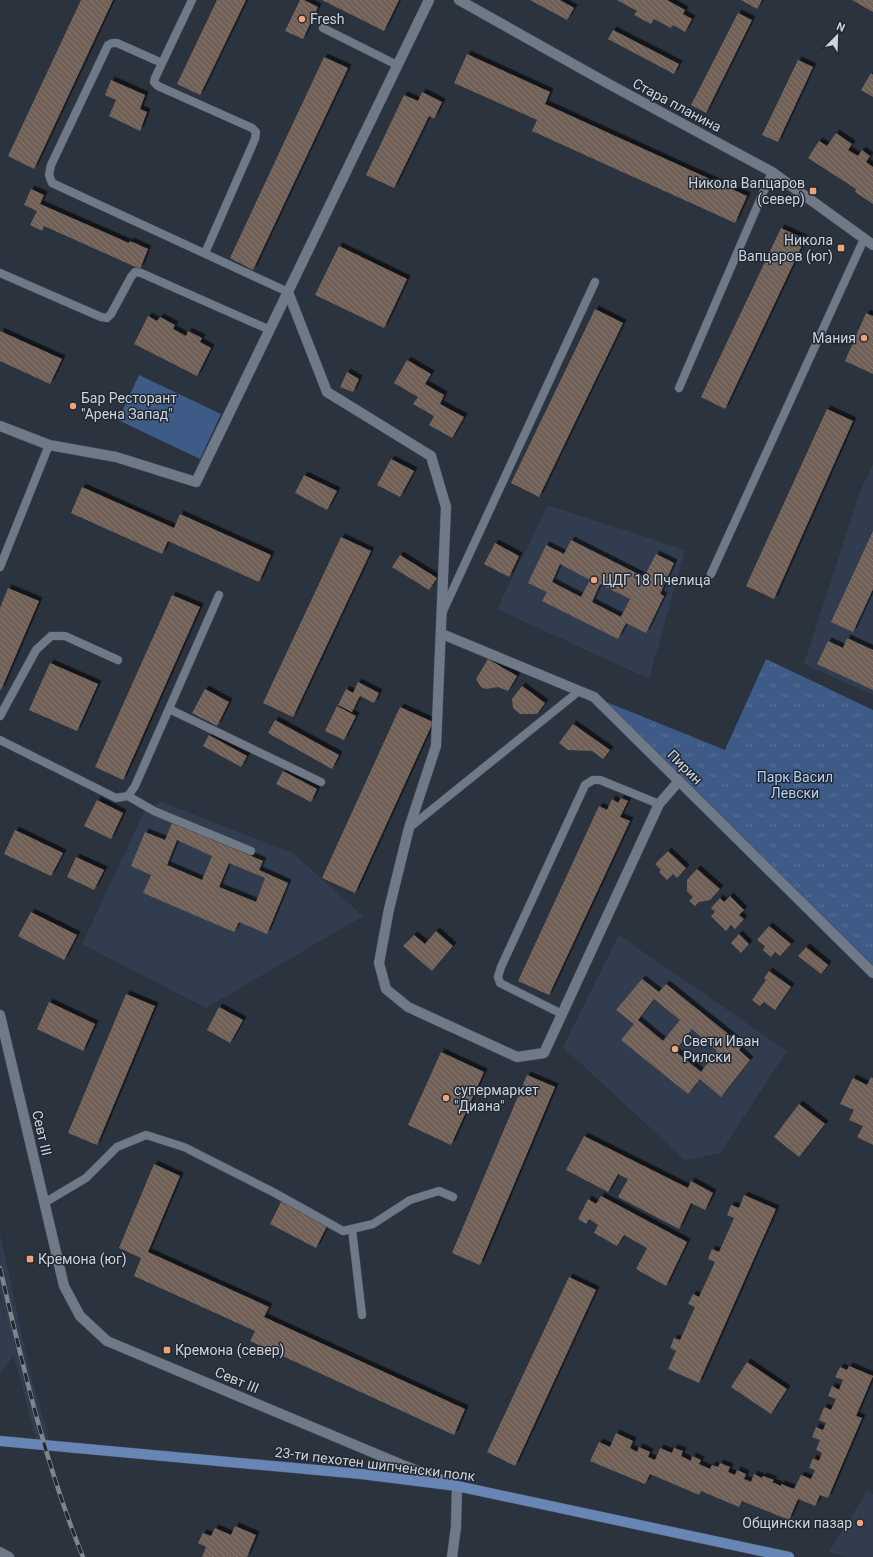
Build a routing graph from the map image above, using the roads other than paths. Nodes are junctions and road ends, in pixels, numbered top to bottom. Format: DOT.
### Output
graph roads {
  1 [pos="192,0"];
  2 [pos="429,0"];
  3 [pos="459,0"];
  4 [pos="323,28"];
  5 [pos="162,63"];
  6 [pos="397,65"];
  7 [pos="772,172"];
  8 [pos="864,239"];
  9 [pos="873,245"];
  10 [pos="205,253"];
  11 [pos="0,273"];
  12 [pos="595,282"];
  13 [pos="288,292"];
  14 [pos="270,330"];
  15 [pos="679,388"];
  16 [pos="0,426"];
  17 [pos="49,445"];
  18 [pos="0,567"];
  19 [pos="711,574"];
  20 [pos="219,595"];
  21 [pos="443,611"];
  22 [pos="442,634"];
  23 [pos="118,660"];
  24 [pos="579,691"];
  25 [pos="169,709"];
  26 [pos="0,716"];
  27 [pos="0,740"];
  28 [pos="679,781"];
  29 [pos="321,782"];
  30 [pos="128,796"];
  31 [pos="659,804"];
  32 [pos="409,828"];
  33 [pos="251,851"];
  34 [pos="873,973"];
  35 [pos="562,1014"];
  36 [pos="0,1015"];
  37 [pos="453,1197"];
  38 [pos="44,1203"];
  39 [pos="352,1229"];
  40 [pos="362,1315"];
  41 [pos="0,1441"];
  42 [pos="457,1486"];
  43 [pos="0,1552"];
  44 [pos="9,1557"];
  45 [pos="452,1557"];
  46 [pos="789,1557"];
  1 -- 5 [label="lane"];
  2 -- 6 [label="street"];
  3 -- 7 [label="street, Стара планина"];
  4 -- 6 [label="lane"];
  5 -- 10 [label="lane"];
  5 -- 10 [label="lane"];
  6 -- 13 [label="street"];
  7 -- 8 [label="street, Стара планина"];
  7 -- 15 [label="lane"];
  8 -- 9 [label="street, Стара планина"];
  8 -- 19 [label="lane"];
  10 -- 13 [label="lane"];
  11 -- 14 [label="lane"];
  12 -- 21 [label="lane"];
  13 -- 14 [label="street"];
  13 -- 21 [label="street"];
  14 -- 17 [label="street"];
  16 -- 17 [label="street"];
  17 -- 18 [label="lane"];
  20 -- 25 [label="lane"];
  21 -- 22 [label="street"];
  22 -- 24 [label="street, Пирин"];
  22 -- 32 [label="street"];
  23 -- 26 [label="lane"];
  24 -- 28 [label="street, Пирин"];
  24 -- 32 [label="lane"];
  25 -- 29 [label="lane"];
  25 -- 30 [label="lane"];
  27 -- 30 [label="lane"];
  28 -- 31 [label="street"];
  28 -- 34 [label="street, Пирин"];
  30 -- 33 [label="lane"];
  31 -- 35 [label="street"];
  31 -- 35 [label="lane"];
  32 -- 35 [label="street"];
  36 -- 38 [label="street, Севт III"];
  37 -- 39 [label="lane"];
  38 -- 39 [label="lane"];
  38 -- 42 [label="street, Севт III"];
  39 -- 40 [label="lane"];
  41 -- 42 [label="main road, 23-ти пехотен шипченски полк"];
  42 -- 45 [label="street"];
  42 -- 46 [label="main road, 23-ти пехотен шипченски полк"];
  43 -- 44 [label="street"];
}
